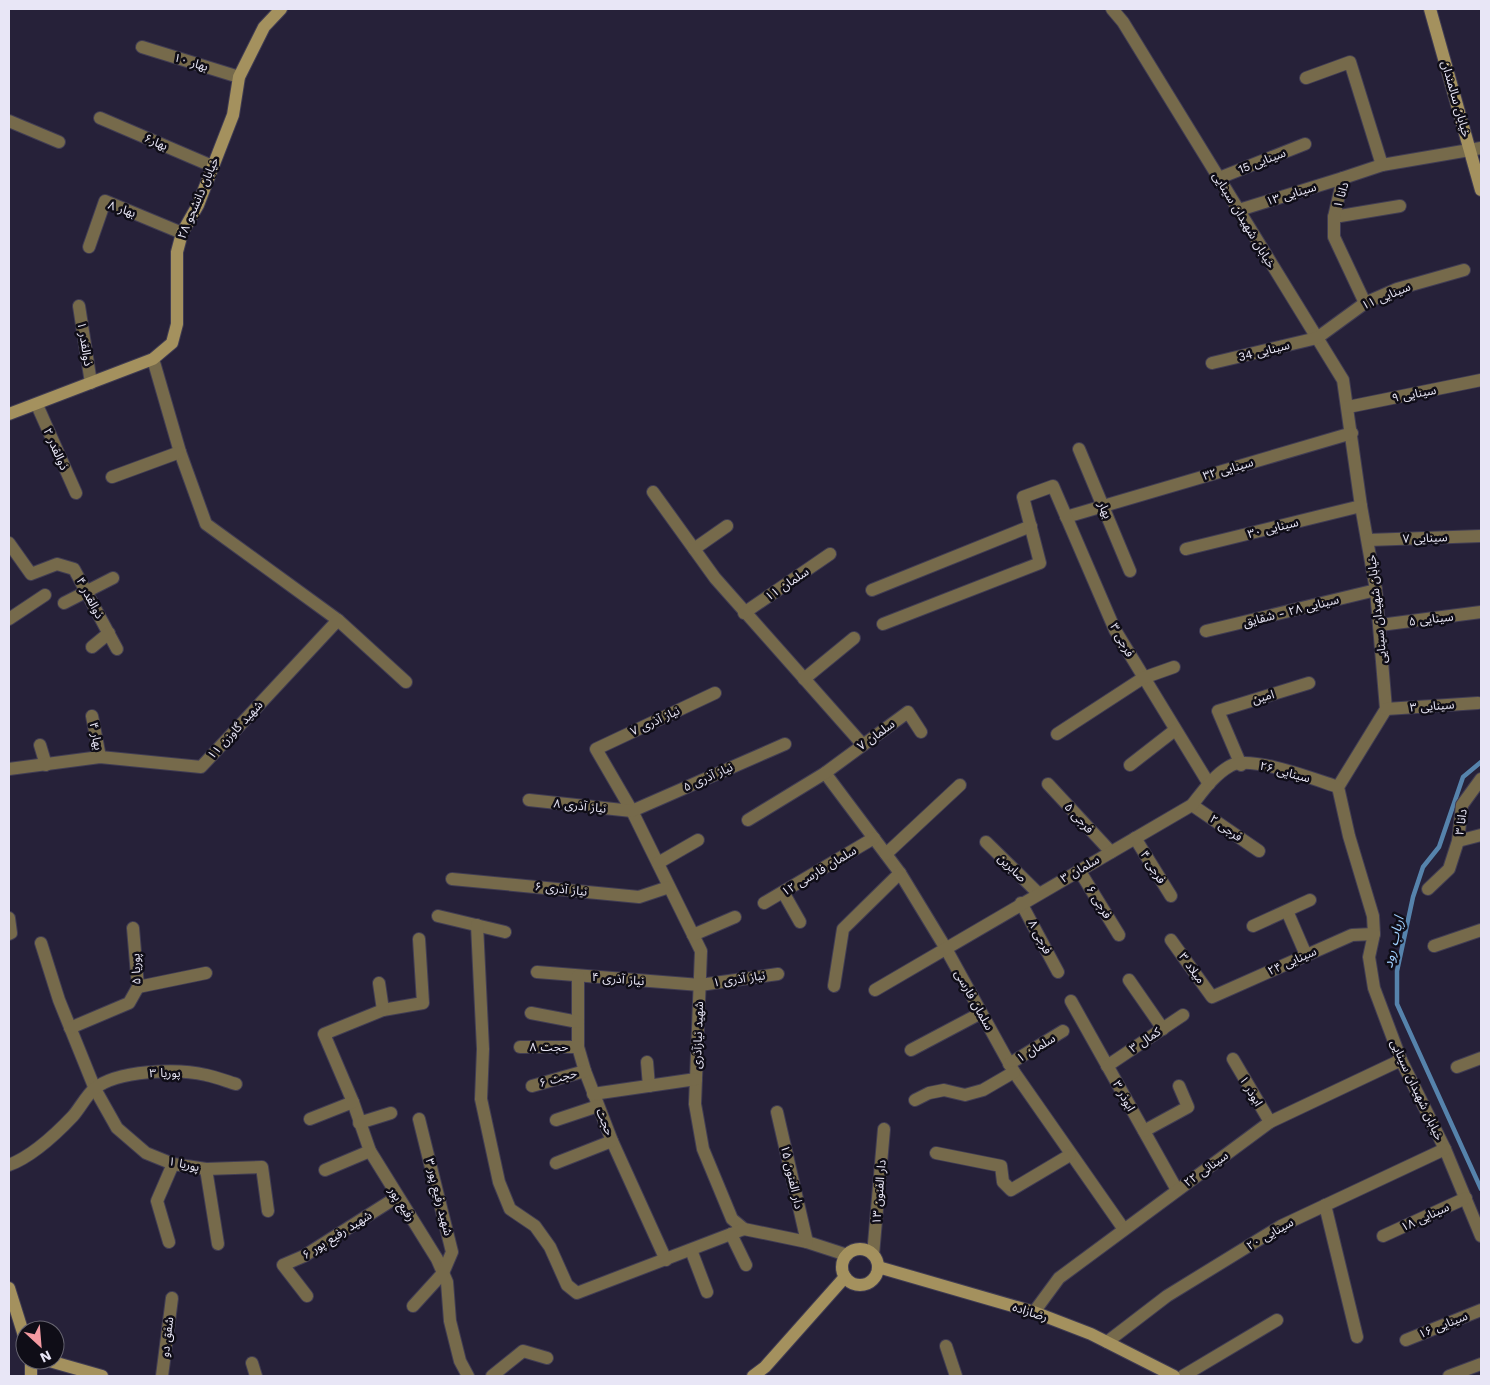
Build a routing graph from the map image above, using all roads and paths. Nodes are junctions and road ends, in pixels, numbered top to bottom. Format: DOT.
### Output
graph roads {
  1 [pos="281,9"];
  2 [pos="1112,9"];
  3 [pos="1430,9"];
  4 [pos="142,47"];
  5 [pos="239,77"];
  6 [pos="1306,78"];
  7 [pos="100,118"];
  8 [pos="9,121"];
  9 [pos="58,142"];
  10 [pos="1305,144"];
  11 [pos="1476,149"];
  12 [pos="1382,165"];
  13 [pos="212,166"];
  14 [pos="1219,178"];
  15 [pos="1344,178"];
  16 [pos="1481,190"];
  17 [pos="1400,206"];
  18 [pos="1239,210"];
  19 [pos="1334,217"];
  20 [pos="182,233"];
  21 [pos="89,247"];
  22 [pos="1464,270"];
  23 [pos="1365,303"];
  24 [pos="79,306"];
  25 [pos="1317,338"];
  26 [pos="153,359"];
  27 [pos="1212,363"];
  28 [pos="1481,380"];
  29 [pos="91,383"];
  30 [pos="37,405"];
  31 [pos="1348,407"];
  32 [pos="9,414"];
  33 [pos="1352,433"];
  34 [pos="1079,449"];
  35 [pos="180,452"];
  36 [pos="112,477"];
  37 [pos="653,492"];
  38 [pos="76,493"];
  39 [pos="1104,506"];
  40 [pos="1361,506"];
  41 [pos="1066,517"];
  42 [pos="727,526"];
  43 [pos="1031,526"];
  44 [pos="1481,536"];
  45 [pos="1368,540"];
  46 [pos="9,543"];
  47 [pos="694,549"];
  48 [pos="1186,549"];
  49 [pos="830,554"];
  50 [pos="1130,571"];
  51 [pos="113,578"];
  52 [pos="872,590"];
  53 [pos="1376,590"];
  54 [pos="86,591"];
  55 [pos="45,594"];
  56 [pos="64,603"];
  57 [pos="1481,612"];
  58 [pos="744,613"];
  59 [pos="9,619"];
  60 [pos="338,620"];
  61 [pos="883,624"];
  62 [pos="1380,625"];
  63 [pos="1206,631"];
  64 [pos="109,633"];
  65 [pos="854,638"];
  66 [pos="92,647"];
  67 [pos="117,649"];
  68 [pos="1174,667"];
  69 [pos="1143,678"];
  70 [pos="804,679"];
  71 [pos="406,682"];
  72 [pos="1309,684"];
  73 [pos="715,693"];
  74 [pos="1478,703"];
  75 [pos="1386,709"];
  76 [pos="92,716"];
  77 [pos="1175,730"];
  78 [pos="921,732"];
  79 [pos="1057,734"];
  80 [pos="785,744"];
  81 [pos="40,745"];
  82 [pos="863,745"];
  83 [pos="596,748"];
  84 [pos="100,757"];
  85 [pos="46,765"];
  86 [pos="1130,765"];
  87 [pos="1241,765"];
  88 [pos="9,769"];
  89 [pos="825,773"];
  90 [pos="1481,779"];
  91 [pos="1048,784"];
  92 [pos="1208,784"];
  93 [pos="960,785"];
  94 [pos="1338,787"];
  95 [pos="529,800"];
  96 [pos="1192,805"];
  97 [pos="632,811"];
  98 [pos="748,820"];
  99 [pos="1481,835"];
  100 [pos="874,838"];
  101 [pos="1134,838"];
  102 [pos="698,840"];
  103 [pos="1458,841"];
  104 [pos="986,842"];
  105 [pos="1111,852"];
  106 [pos="1260,852"];
  107 [pos="886,854"];
  108 [pos="658,863"];
  109 [pos="1079,870"];
  110 [pos="900,873"];
  111 [pos="452,879"];
  112 [pos="669,887"];
  113 [pos="1428,889"];
  114 [pos="783,892"];
  115 [pos="1038,893"];
  116 [pos="1171,896"];
  117 [pos="1310,900"];
  118 [pos="1021,903"];
  119 [pos="764,904"];
  120 [pos="1287,910"];
  121 [pos="438,916"];
  122 [pos="735,917"];
  123 [pos="9,918"];
  124 [pos="800,922"];
  125 [pos="477,925"];
  126 [pos="1253,926"];
  127 [pos="133,928"];
  128 [pos="1481,930"];
  129 [pos="505,932"];
  130 [pos="9,934"];
  131 [pos="1374,934"];
  132 [pos="693,935"];
  133 [pos="1119,935"];
  134 [pos="419,939"];
  135 [pos="1171,940"];
  136 [pos="41,943"];
  137 [pos="1434,946"];
  138 [pos="945,947"];
  139 [pos="1306,955"];
  140 [pos="537,972"];
  141 [pos="1058,972"];
  142 [pos="206,973"];
  143 [pos="778,974"];
  144 [pos="578,976"];
  145 [pos="1129,980"];
  146 [pos="379,983"];
  147 [pos="700,985"];
  148 [pos="834,986"];
  149 [pos="138,987"];
  150 [pos="875,990"];
  151 [pos="1212,997"];
  152 [pos="1071,1001"];
  153 [pos="383,1010"];
  154 [pos="532,1013"];
  155 [pos="981,1013"];
  156 [pos="1183,1015"];
  157 [pos="578,1022"];
  158 [pos="70,1028"];
  159 [pos="1163,1028"];
  160 [pos="1063,1031"];
  161 [pos="578,1047"];
  162 [pos="520,1048"];
  163 [pos="911,1050"];
  164 [pos="1481,1058"];
  165 [pos="1233,1059"];
  166 [pos="1401,1060"];
  167 [pos="647,1062"];
  168 [pos="1107,1066"];
  169 [pos="1457,1067"];
  170 [pos="1011,1068"];
  171 [pos="585,1071"];
  172 [pos="696,1079"];
  173 [pos="236,1084"];
  174 [pos="532,1086"];
  175 [pos="649,1086"];
  176 [pos="1179,1086"];
  177 [pos="95,1088"];
  178 [pos="595,1100"];
  179 [pos="915,1100"];
  180 [pos="353,1102"];
  181 [pos="776,1112"];
  182 [pos="391,1113"];
  183 [pos="310,1119"];
  184 [pos="419,1119"];
  185 [pos="556,1120"];
  186 [pos="1270,1122"];
  187 [pos="359,1123"];
  188 [pos="884,1130"];
  189 [pos="1144,1131"];
  190 [pos="612,1141"];
  191 [pos="1445,1149"];
  192 [pos="370,1151"];
  193 [pos="936,1153"];
  194 [pos="1070,1155"];
  195 [pos="556,1163"];
  196 [pos="173,1164"];
  197 [pos="9,1165"];
  198 [pos="206,1169"];
  199 [pos="326,1170"];
  200 [pos="1177,1190"];
  201 [pos="397,1197"];
  202 [pos="1466,1198"];
  203 [pos="1325,1205"];
  204 [pos="268,1211"];
  205 [pos="1123,1228"];
  206 [pos="744,1229"];
  207 [pos="731,1234"];
  208 [pos="1383,1236"];
  209 [pos="1481,1236"];
  210 [pos="169,1242"];
  211 [pos="806,1242"];
  212 [pos="218,1244"];
  213 [pos="691,1250"];
  214 [pos="847,1254"];
  215 [pos="873,1255"];
  216 [pos="666,1260"];
  217 [pos="746,1265"];
  218 [pos="878,1267"];
  219 [pos="443,1272"];
  220 [pos="845,1277"];
  221 [pos="9,1288"];
  222 [pos="707,1292"];
  223 [pos="307,1296"];
  224 [pos="172,1298"];
  225 [pos="413,1306"];
  226 [pos="1481,1310"];
  227 [pos="1034,1312"];
  228 [pos="19,1320"];
  229 [pos="1277,1320"];
  230 [pos="1356,1337"];
  231 [pos="1406,1340"];
  232 [pos="1108,1342"];
  233 [pos="946,1346"];
  234 [pos="547,1358"];
  235 [pos="252,1363"];
  236 [pos="1481,1364"];
  237 [pos="65,1365"];
  238 [pos="102,1376"];
  239 [pos="162,1376"];
  240 [pos="256,1376"];
  241 [pos="468,1376"];
  242 [pos="492,1376"];
  243 [pos="753,1376"];
  244 [pos="956,1376"];
  245 [pos="1174,1376"];
  246 [pos="1183,1376"];
  247 [pos="1449,1376"];
  1 -- 5 [label="street, خیابان دانشجو ۲۸"];
  2 -- 14 [label="street, خیابان شهیدان سینایی"];
  3 -- 11 [label="street, خیابان سالمندان"];
  4 -- 5 [label="street, بهار ۱۰"];
  5 -- 13 [label="street, خیابان دانشجو ۲۸"];
  6 -- 12 [label="street"];
  7 -- 13 [label="street, بهار۶"];
  8 -- 9 [label="street"];
  10 -- 14 [label="street, سینایی 15"];
  11 -- 12 [label="street, دانا ۱"];
  11 -- 16 [label="street, خیابان سالمندان"];
  12 -- 15 [label="street, دانا ۱"];
  13 -- 20 [label="street, خیابان دانشجو ۲۸"];
  14 -- 18 [label="street, خیابان شهیدان سینایی"];
  15 -- 18 [label="street, سینایی ۱۳"];
  15 -- 19 [label="street, دانا ۱"];
  17 -- 19 [label="street"];
  18 -- 25 [label="street, خیابان شهیدان سینایی"];
  19 -- 23 [label="street, دانا ۱"];
  20 -- 21 [label="street, بهار ۸"];
  20 -- 26 [label="street, خیابان دانشجو ۲۸"];
  22 -- 23 [label="street, سینایی ۱۱"];
  23 -- 25 [label="street, سینایی ۱۱"];
  24 -- 29 [label="street, ذوالقدر ۱"];
  25 -- 27 [label="street, سینایی 34"];
  25 -- 31 [label="street, خیابان شهیدان سینایی"];
  26 -- 29 [label="street, خیابان دانشجو ۲۸"];
  26 -- 35 [label="street"];
  28 -- 31 [label="street, سینایی ۹"];
  29 -- 30 [label="street, خیابان دانشجو ۲۸"];
  30 -- 32 [label="street, خیابان دانشجو ۲۸"];
  30 -- 38 [label="street, ذوالقدر ۲"];
  31 -- 33 [label="street, خیابان شهیدان سینایی"];
  33 -- 39 [label="street, سینایی ۳۲"];
  33 -- 40 [label="street, خیابان شهیدان سینایی"];
  34 -- 39 [label="street, بهار"];
  35 -- 36 [label="street"];
  35 -- 60 [label="street"];
  37 -- 47 [label="street"];
  39 -- 41 [label="street, سینایی ۳۲"];
  39 -- 50 [label="street, بهار"];
  40 -- 45 [label="street, خیابان شهیدان سینایی"];
  40 -- 48 [label="street, سینایی ۳۰"];
  41 -- 43 [label="street, فرجی ۳"];
  41 -- 69 [label="street, فرجی ۳"];
  42 -- 47 [label="street"];
  43 -- 52 [label="street"];
  43 -- 61 [label="street"];
  44 -- 45 [label="street, سینایی ۷"];
  45 -- 53 [label="street, خیابان شهیدان سینایی"];
  46 -- 54 [label="street, ذوالقدر ۴"];
  47 -- 58 [label="street"];
  49 -- 58 [label="street, سلمان ۱۱"];
  51 -- 54 [label="street"];
  53 -- 62 [label="street, خیابان شهیدان سینایی"];
  53 -- 63 [label="street, سینایی ۲۸ - شقایق"];
  54 -- 56 [label="street"];
  54 -- 64 [label="street, ذوالقدر ۴"];
  55 -- 59 [label="street"];
  57 -- 62 [label="street, سینایی ۵"];
  58 -- 70 [label="street"];
  60 -- 71 [label="street"];
  60 -- 84 [label="street, شهید گاوزن ۱۱"];
  62 -- 75 [label="street, خیابان شهیدان سینایی"];
  64 -- 66 [label="street"];
  64 -- 67 [label="street, ذوالقدر ۴"];
  65 -- 70 [label="street"];
  68 -- 69 [label="street"];
  69 -- 77 [label="street, فرجی ۳"];
  69 -- 79 [label="street"];
  70 -- 82 [label="street"];
  72 -- 87 [label="street, امین"];
  73 -- 83 [label="street, نیاز آذری ۷"];
  74 -- 75 [label="street, سینایی ۳"];
  75 -- 94 [label="street"];
  76 -- 84 [label="street, بهار ۴"];
  77 -- 86 [label="street"];
  77 -- 92 [label="street, فرجی ۳"];
  78 -- 82 [label="street, سلمان ۷"];
  80 -- 97 [label="street, نیاز آذری ۵"];
  81 -- 85 [label="street"];
  82 -- 89 [label="street, سلمان ۷"];
  83 -- 97 [label="street, شهید نیازآذری"];
  84 -- 85 [label="street, شهید گاوزن ۱۱"];
  85 -- 88 [label="street, شهید گاوزن ۱۱"];
  87 -- 92 [label="street, سینایی ۲۶"];
  87 -- 94 [label="street, سینایی ۲۶"];
  89 -- 98 [label="street, سلمان ۷"];
  89 -- 100 [label="street, سلمان فارسی"];
  90 -- 103 [label="street, دانا ۳"];
  91 -- 105 [label="street, فرجی ۵"];
  92 -- 96 [label="street, سلمان ۳"];
  93 -- 107 [label="street"];
  94 -- 131 [label="street, خیابان شهیدان سینایی"];
  95 -- 97 [label="street, نیاز آذری ۸"];
  96 -- 101 [label="street, سلمان ۳"];
  96 -- 106 [label="street, فرجی ۲"];
  97 -- 108 [label="street, شهید نیازآذری"];
  99 -- 103 [label="street"];
  100 -- 107 [label="street, سلمان فارسی"];
  100 -- 114 [label="street, سلمان فارسی ۱۲"];
  101 -- 105 [label="street, سلمان ۳"];
  101 -- 116 [label="street, فرجی ۴"];
  102 -- 108 [label="street"];
  103 -- 113 [label="street, دانا ۳"];
  104 -- 115 [label="street, صابرین"];
  105 -- 109 [label="street, سلمان ۳"];
  107 -- 110 [label="street, سلمان فارسی"];
  108 -- 112 [label="street, شهید نیازآذری"];
  109 -- 115 [label="street, سلمان ۳"];
  109 -- 133 [label="street, فرجی ۶"];
  110 -- 138 [label="street, سلمان فارسی"];
  110 -- 148 [label="street"];
  111 -- 112 [label="street, نیاز آذری ۶"];
  112 -- 132 [label="street, شهید نیازآذری"];
  114 -- 119 [label="street, سلمان فارسی ۱۲"];
  114 -- 124 [label="street"];
  115 -- 118 [label="street, سلمان ۳"];
  117 -- 120 [label="street"];
  118 -- 138 [label="street, سلمان ۳"];
  118 -- 141 [label="street, فرجی ۸"];
  120 -- 126 [label="street"];
  120 -- 139 [label="street"];
  121 -- 125 [label="street"];
  122 -- 132 [label="street"];
  123 -- 130 [label="street"];
  125 -- 129 [label="street"];
  125 -- 216 [label="street"];
  127 -- 149 [label="street, پوریا ۵"];
  128 -- 137 [label="street"];
  131 -- 139 [label="street, سینایی ۲۴"];
  131 -- 166 [label="street, خیابان شهیدان سینایی"];
  132 -- 147 [label="street, شهید نیازآذری"];
  134 -- 153 [label="street"];
  135 -- 151 [label="street, میلاد ۳"];
  136 -- 158 [label="street, پوریا ۱"];
  138 -- 150 [label="street, سلمان ۳"];
  138 -- 155 [label="street, سلمان فارسی"];
  139 -- 151 [label="street, سینایی ۲۴"];
  140 -- 144 [label="street, نیاز آذری ۴"];
  142 -- 149 [label="street"];
  143 -- 147 [label="street, نیاز آذری ۱"];
  144 -- 147 [label="street, نیاز آذری ۴"];
  144 -- 157 [label="street, حجت"];
  145 -- 159 [label="street"];
  146 -- 153 [label="street"];
  147 -- 172 [label="street, شهید نیازآذری"];
  149 -- 158 [label="street, پوریا ۵"];
  152 -- 168 [label="street, ابوذر ۳"];
  153 -- 180 [label="street, رفیع پور"];
  154 -- 157 [label="street"];
  155 -- 163 [label="street"];
  155 -- 170 [label="street, سلمان فارسی"];
  156 -- 159 [label="street, کمال ۳"];
  157 -- 161 [label="street, حجت"];
  158 -- 177 [label="street, پوریا ۱"];
  159 -- 168 [label="street, کمال ۳"];
  160 -- 170 [label="street, سلمان ۱"];
  161 -- 162 [label="street, حجت ۸"];
  161 -- 171 [label="street, حجت"];
  164 -- 169 [label="street"];
  165 -- 186 [label="street, ابوذر ۱"];
  166 -- 186 [label="street, سینائی ۲۲"];
  166 -- 191 [label="street, خیابان شهیدان سینایی"];
  167 -- 175 [label="street"];
  168 -- 189 [label="street, ابوذر ۳"];
  170 -- 179 [label="street, سلمان ۱"];
  170 -- 194 [label="street, سلمان فارسی"];
  171 -- 174 [label="street, حجت ۶"];
  171 -- 178 [label="street, حجت"];
  172 -- 175 [label="street"];
  172 -- 206 [label="street, شهید نیازآذری"];
  173 -- 177 [label="street, پوریا ۳"];
  175 -- 178 [label="street"];
  176 -- 189 [label="street"];
  177 -- 196 [label="street, پوریا ۱"];
  177 -- 197 [label="street"];
  178 -- 185 [label="street"];
  178 -- 190 [label="street, حجت"];
  180 -- 183 [label="street"];
  180 -- 187 [label="street, رفیع پور"];
  181 -- 211 [label="street, دار الفنون ۱۵"];
  182 -- 187 [label="street"];
  184 -- 219 [label="street, شهید رفیع پور ۳"];
  186 -- 200 [label="street, سینائی ۲۲"];
  187 -- 192 [label="street, رفیع پور"];
  188 -- 215 [label="street, دار الفنون ۱۳"];
  189 -- 200 [label="street, ابوذر ۳"];
  190 -- 195 [label="street"];
  190 -- 216 [label="street, حجت"];
  191 -- 202 [label="street, خیابان شهیدان سینایی"];
  191 -- 203 [label="street, سینایی ۲۰"];
  192 -- 199 [label="street"];
  192 -- 201 [label="street, رفیع پور"];
  193 -- 194 [label="street"];
  194 -- 205 [label="street, سلمان فارسی"];
  196 -- 198 [label="street, پوریا ۱"];
  196 -- 210 [label="street"];
  198 -- 204 [label="street, پوریا ۱"];
  198 -- 212 [label="street"];
  200 -- 205 [label="street, سینائی ۲۲"];
  201 -- 219 [label="street, رفیع پور"];
  201 -- 223 [label="street, شهید رفیع پور ۶"];
  202 -- 208 [label="street, سینایی ۱۸"];
  202 -- 209 [label="street, خیابان شهیدان سینایی"];
  203 -- 230 [label="street"];
  203 -- 232 [label="street, سینایی ۲۰"];
  205 -- 227 [label="street, سینائی ۲۲"];
  206 -- 207 [label="street"];
  206 -- 211 [label="street"];
  207 -- 213 [label="street"];
  207 -- 217 [label="street"];
  211 -- 214 [label="street"];
  213 -- 216 [label="street"];
  213 -- 222 [label="street"];
  214 -- 215 [label="street"];
  214 -- 220 [label="street"];
  215 -- 218 [label="street"];
  218 -- 220 [label="street"];
  218 -- 227 [label="street, رضازاده"];
  219 -- 225 [label="street"];
  219 -- 241 [label="street, رفیع پور"];
  220 -- 243 [label="street"];
  221 -- 228 [label="street"];
  224 -- 239 [label="street, شفق دو"];
  226 -- 231 [label="street, سینایی ۱۶"];
  227 -- 232 [label="street, رضازاده"];
  229 -- 246 [label="street"];
  232 -- 245 [label="street, رضازاده"];
  233 -- 244 [label="street"];
  234 -- 242 [label="street"];
  235 -- 240 [label="street"];
  236 -- 247 [label="street"];
  237 -- 238 [label="street"];
}
